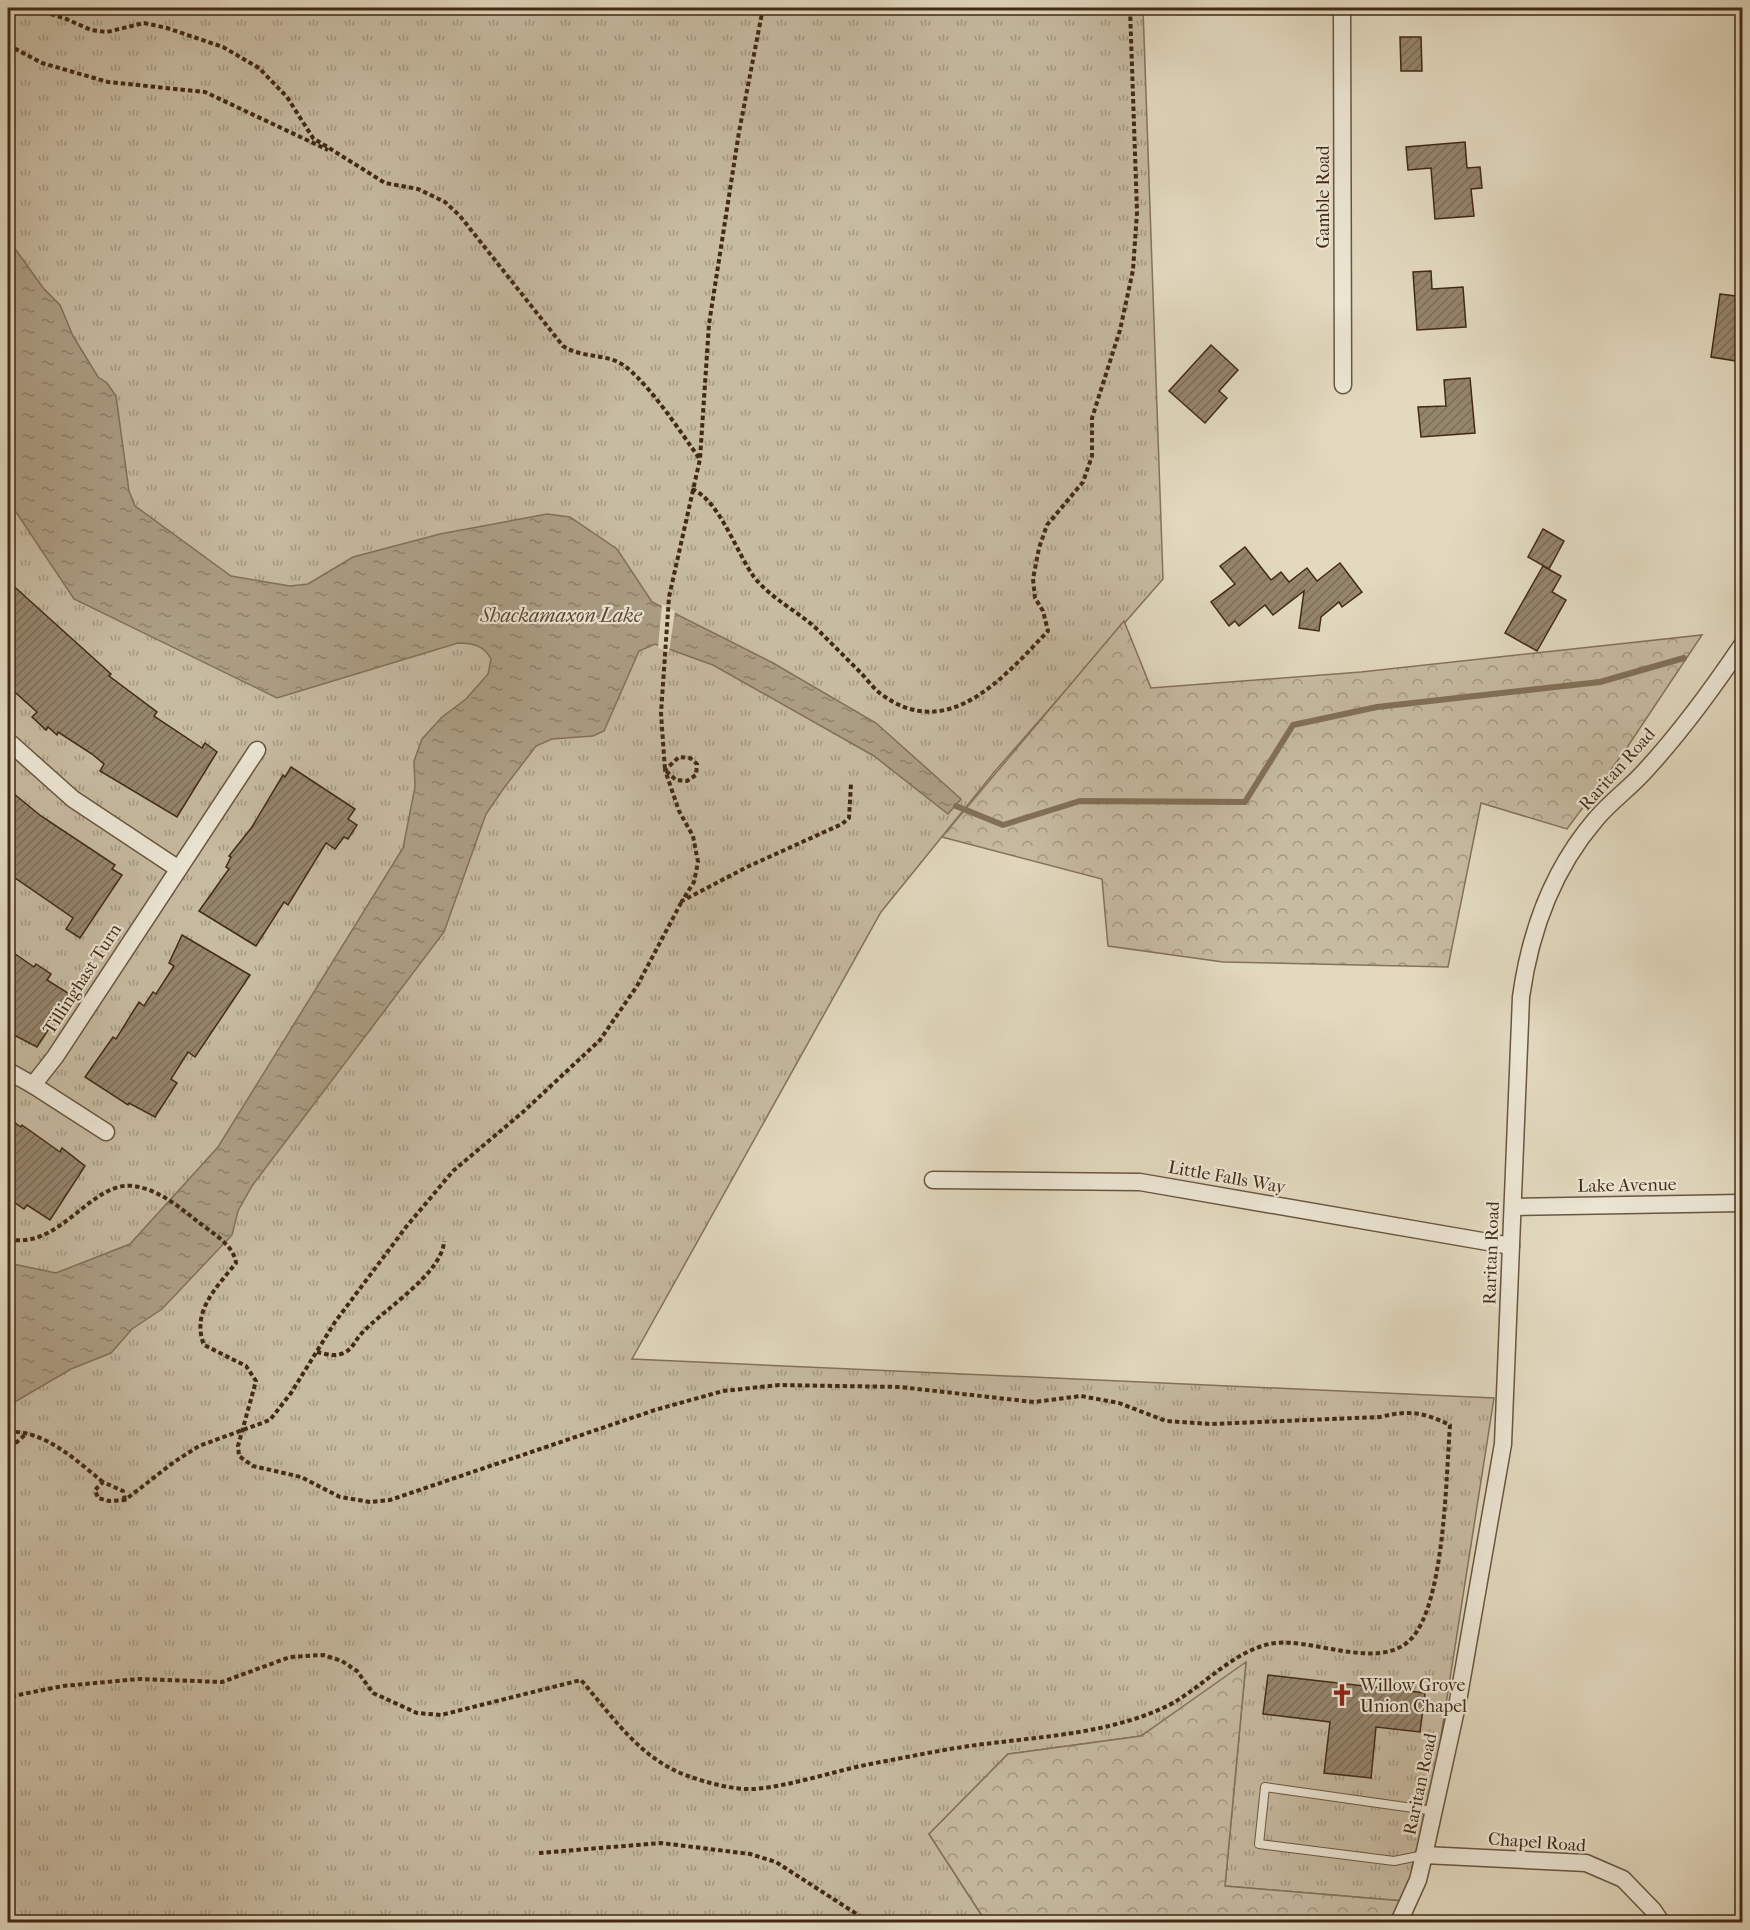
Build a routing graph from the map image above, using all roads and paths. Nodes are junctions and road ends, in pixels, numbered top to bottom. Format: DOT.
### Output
graph roads {
  1 [pos="29,8"];
  2 [pos="763,8"];
  3 [pos="1130,8"];
  4 [pos="1342,8"];
  5 [pos="8,45"];
  6 [pos="340,155"];
  7 [pos="1343,385"];
  8 [pos="700,459"];
  9 [pos="692,489"];
  10 [pos="1743,645"];
  11 [pos="8,741"];
  12 [pos="257,750"];
  13 [pos="665,770"];
  14 [pos="851,784"];
  15 [pos="177,868"];
  16 [pos="682,901"];
  17 [pos="8,1071"];
  18 [pos="33,1085"];
  19 [pos="106,1132"];
  20 [pos="933,1180"];
  21 [pos="1743,1203"];
  22 [pos="1513,1206"];
  23 [pos="8,1239"];
  24 [pos="444,1241"];
  25 [pos="1511,1246"];
  26 [pos="317,1352"];
  27 [pos="241,1431"];
  28 [pos="8,1432"];
  29 [pos="27,1434"];
  30 [pos="8,1444"];
  31 [pos="103,1482"];
  32 [pos="125,1500"];
  33 [pos="8,1697"];
  34 [pos="1434,1811"];
  35 [pos="539,1853"];
  36 [pos="1424,1855"];
  37 [pos="869,1923"];
  38 [pos="1399,1923"];
  39 [pos="1661,1923"];
  1 -- 6 [label="path"];
  2 -- 8 [label="path"];
  3 -- 9 [label="path"];
  4 -- 7 [label="street, Gamble Road"];
  5 -- 6 [label="path"];
  6 -- 8 [label="path"];
  8 -- 9 [label="path"];
  9 -- 13 [label="path"];
  10 -- 22 [label="street, Raritan Road"];
  11 -- 15 [label="street"];
  12 -- 15 [label="street, Tillinghast Turn"];
  13 -- 13 [label="path"];
  13 -- 16 [label="path"];
  14 -- 16 [label="path"];
  15 -- 18 [label="street, Tillinghast Turn"];
  16 -- 26 [label="path"];
  17 -- 18 [label="street"];
  18 -- 19 [label="street"];
  20 -- 25 [label="street, Little Falls Way"];
  21 -- 22 [label="street, Lake Avenue"];
  22 -- 25 [label="street, Raritan Road"];
  23 -- 27 [label="path"];
  24 -- 26 [label="path"];
  25 -- 34 [label="street, Raritan Road"];
  26 -- 27 [label="path"];
  27 -- 32 [label="path"];
  27 -- 33 [label="path"];
  28 -- 29 [label="path"];
  29 -- 30 [label="path"];
  29 -- 31 [label="path"];
  31 -- 32 [label="path"];
  31 -- 32 [label="path"];
  34 -- 36 [label="street, Raritan Road"];
  34 -- 36 [label="lane"];
  35 -- 37 [label="path"];
  36 -- 38 [label="street, Raritan Road"];
  36 -- 39 [label="street, Chapel Road"];
}
